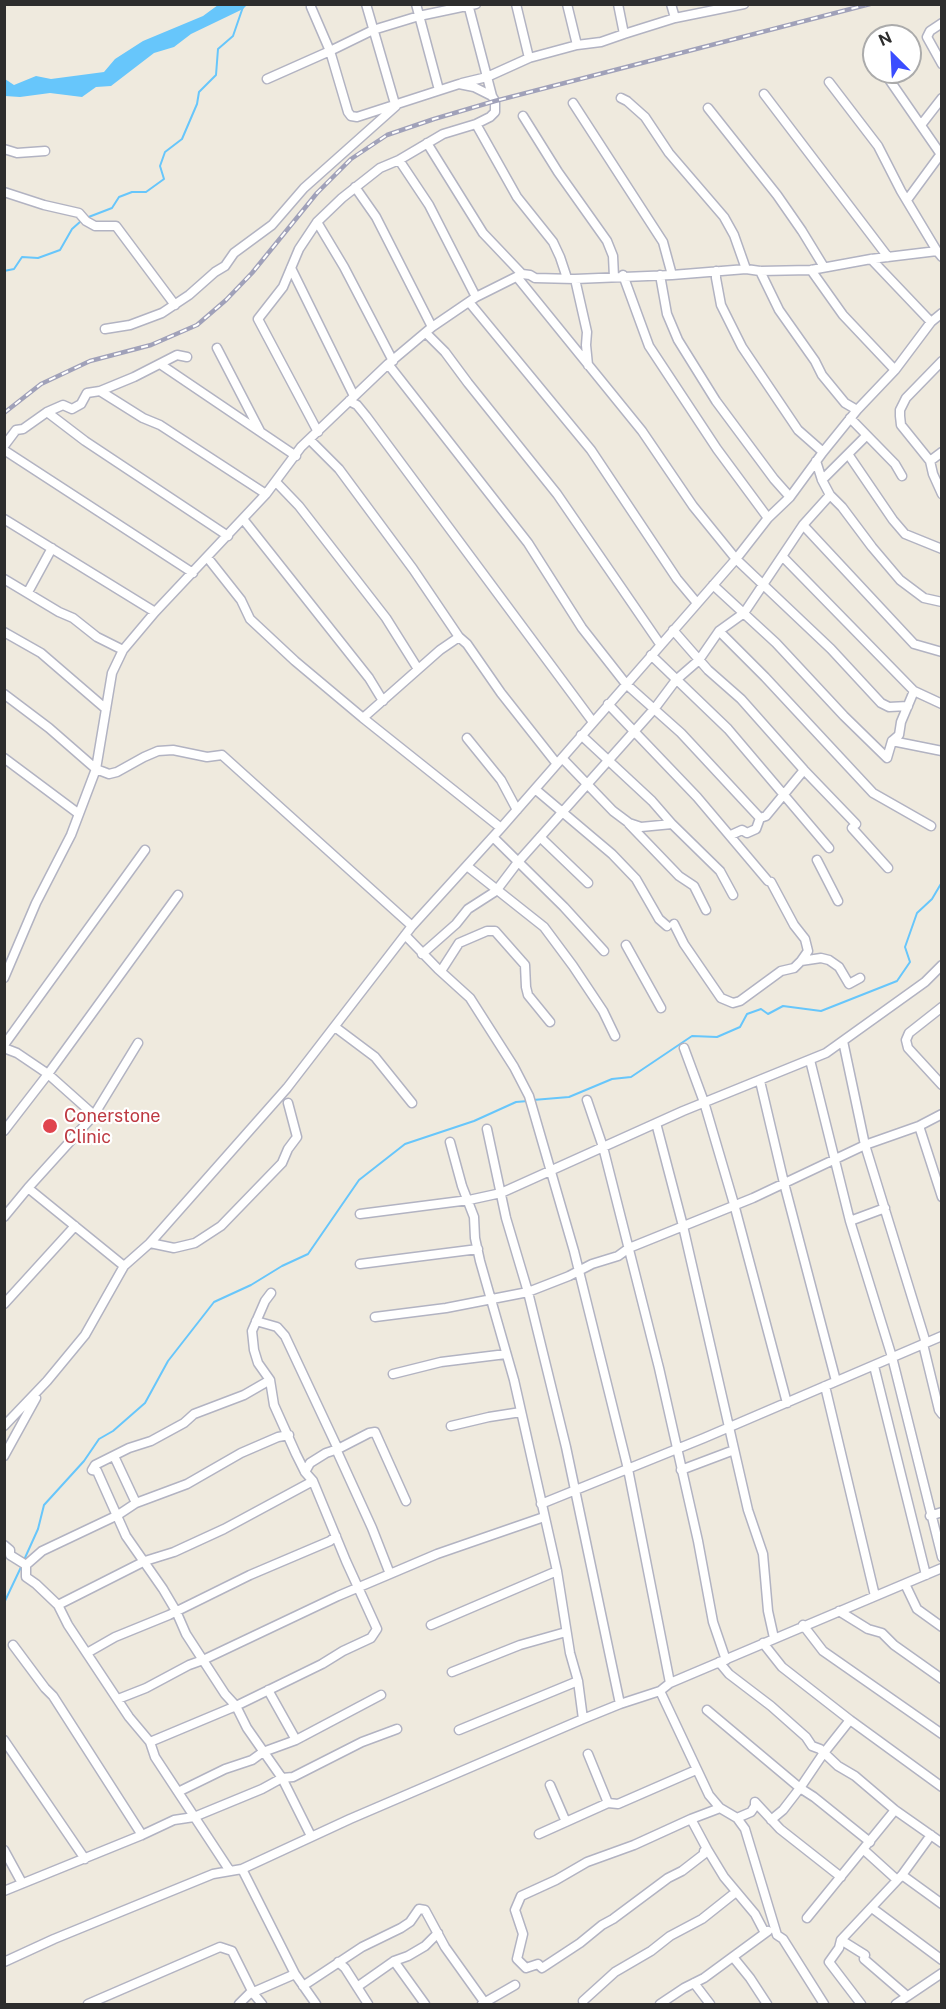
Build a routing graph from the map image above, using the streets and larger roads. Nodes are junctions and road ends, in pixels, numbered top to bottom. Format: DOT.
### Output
graph roads {
  1 [pos="366,4"];
  2 [pos="416,4"];
  3 [pos="516,4"];
  4 [pos="567,4"];
  5 [pos="618,4"];
  6 [pos="671,4"];
  7 [pos="744,4"];
  8 [pos="471,5"];
  9 [pos="311,7"];
  10 [pos="419,16"];
  11 [pos="675,18"];
  12 [pos="942,23"];
  13 [pos="374,30"];
  14 [pos="624,34"];
  15 [pos="577,45"];
  16 [pos="330,51"];
  17 [pos="529,58"];
  18 [pos="942,64"];
  19 [pos="487,77"];
  20 [pos="267,79"];
  21 [pos="829,82"];
  22 [pos="459,84"];
  23 [pos="892,84"];
  24 [pos="439,90"];
  25 [pos="764,94"];
  26 [pos="492,96"];
  27 [pos="621,98"];
  28 [pos="942,98"];
  29 [pos="398,103"];
  30 [pos="573,103"];
  31 [pos="708,108"];
  32 [pos="523,116"];
  33 [pos="476,124"];
  34 [pos="921,125"];
  35 [pos="427,143"];
  36 [pos="4,149"];
  37 [pos="45,151"];
  38 [pos="941,156"];
  39 [pos="399,160"];
  40 [pos="355,187"];
  41 [pos="4,192"];
  42 [pos="907,200"];
  43 [pos="317,222"];
  44 [pos="939,254"];
  45 [pos="888,257"];
  46 [pos="871,259"];
  47 [pos="824,267"];
  48 [pos="291,268"];
  49 [pos="746,269"];
  50 [pos="811,270"];
  51 [pos="716,271"];
  52 [pos="760,271"];
  53 [pos="660,275"];
  54 [pos="672,275"];
  55 [pos="520,276"];
  56 [pos="619,276"];
  57 [pos="571,279"];
  58 [pos="473,300"];
  59 [pos="175,305"];
  60 [pos="942,314"];
  61 [pos="931,322"];
  62 [pos="105,329"];
  63 [pos="429,330"];
  64 [pos="217,348"];
  65 [pos="187,357"];
  66 [pos="942,361"];
  67 [pos="391,362"];
  68 [pos="160,364"];
  69 [pos="588,365"];
  70 [pos="895,370"];
  71 [pos="100,391"];
  72 [pos="352,398"];
  73 [pos="857,410"];
  74 [pos="47,412"];
  75 [pos="850,418"];
  76 [pos="260,430"];
  77 [pos="318,432"];
  78 [pos="866,436"];
  79 [pos="310,440"];
  80 [pos="4,446"];
  81 [pos="4,450"];
  82 [pos="823,452"];
  83 [pos="942,452"];
  84 [pos="848,454"];
  85 [pos="296,456"];
  86 [pos="816,460"];
  87 [pos="930,461"];
  88 [pos="902,476"];
  89 [pos="822,480"];
  90 [pos="276,482"];
  91 [pos="266,494"];
  92 [pos="942,494"];
  93 [pos="830,495"];
  94 [pos="790,497"];
  95 [pos="768,518"];
  96 [pos="4,519"];
  97 [pos="243,519"];
  98 [pos="803,525"];
  99 [pos="228,536"];
  100 [pos="52,548"];
  101 [pos="942,549"];
  102 [pos="207,557"];
  103 [pos="783,557"];
  104 [pos="736,559"];
  105 [pos="193,573"];
  106 [pos="4,579"];
  107 [pos="713,585"];
  108 [pos="763,586"];
  109 [pos="28,592"];
  110 [pos="942,602"];
  111 [pos="697,603"];
  112 [pos="155,612"];
  113 [pos="744,613"];
  114 [pos="673,630"];
  115 [pos="719,631"];
  116 [pos="4,632"];
  117 [pos="459,637"];
  118 [pos="660,644"];
  119 [pos="123,650"];
  120 [pos="942,652"];
  121 [pos="651,655"];
  122 [pos="699,660"];
  123 [pos="418,669"];
  124 [pos="676,680"];
  125 [pos="626,684"];
  126 [pos="914,692"];
  127 [pos="4,694"];
  128 [pos="384,701"];
  129 [pos="608,704"];
  130 [pos="942,704"];
  131 [pos="908,706"];
  132 [pos="655,708"];
  133 [pos="106,709"];
  134 [pos="363,718"];
  135 [pos="593,722"];
  136 [pos="634,732"];
  137 [pos="581,735"];
  138 [pos="467,738"];
  139 [pos="892,741"];
  140 [pos="942,751"];
  141 [pos="4,758"];
  142 [pos="608,760"];
  143 [pos="559,761"];
  144 [pos="96,769"];
  145 [pos="804,770"];
  146 [pos="586,784"];
  147 [pos="535,789"];
  148 [pos="784,794"];
  149 [pos="517,810"];
  150 [pos="561,813"];
  151 [pos="80,814"];
  152 [pos="760,818"];
  153 [pos="629,823"];
  154 [pos="672,824"];
  155 [pos="931,826"];
  156 [pos="501,828"];
  157 [pos="731,836"];
  158 [pos="493,837"];
  159 [pos="540,837"];
  160 [pos="829,848"];
  161 [pos="145,850"];
  162 [pos="817,860"];
  163 [pos="518,862"];
  164 [pos="467,866"];
  165 [pos="888,868"];
  166 [pos="588,883"];
  167 [pos="496,891"];
  168 [pos="178,895"];
  169 [pos="733,895"];
  170 [pos="838,901"];
  171 [pos="706,910"];
  172 [pos="412,926"];
  173 [pos="405,935"];
  174 [pos="626,945"];
  175 [pos="604,951"];
  176 [pos="422,954"];
  177 [pos="801,961"];
  178 [pos="942,965"];
  179 [pos="441,972"];
  180 [pos="4,978"];
  181 [pos="860,978"];
  182 [pos="942,1007"];
  183 [pos="661,1008"];
  184 [pos="550,1022"];
  185 [pos="334,1027"];
  186 [pos="615,1036"];
  187 [pos="843,1041"];
  188 [pos="138,1043"];
  189 [pos="4,1047"];
  190 [pos="684,1048"];
  191 [pos="810,1060"];
  192 [pos="48,1074"];
  193 [pos="760,1080"];
  194 [pos="942,1085"];
  195 [pos="587,1101"];
  196 [pos="704,1102"];
  197 [pos="288,1103"];
  198 [pos="412,1103"];
  199 [pos="942,1114"];
  200 [pos="94,1115"];
  201 [pos="656,1123"];
  202 [pos="919,1126"];
  203 [pos="487,1129"];
  204 [pos="4,1131"];
  205 [pos="450,1142"];
  206 [pos="865,1145"];
  207 [pos="603,1147"];
  208 [pos="834,1160"];
  209 [pos="552,1171"];
  210 [pos="784,1183"];
  211 [pos="28,1188"];
  212 [pos="501,1193"];
  213 [pos="942,1197"];
  214 [pos="469,1200"];
  215 [pos="734,1204"];
  216 [pos="885,1208"];
  217 [pos="360,1214"];
  218 [pos="4,1217"];
  219 [pos="850,1221"];
  220 [pos="75,1226"];
  221 [pos="683,1226"];
  222 [pos="150,1243"];
  223 [pos="628,1248"];
  224 [pos="478,1249"];
  225 [pos="360,1264"];
  226 [pos="124,1266"];
  227 [pos="578,1270"];
  228 [pos="528,1292"];
  229 [pos="271,1293"];
  230 [pos="491,1300"];
  231 [pos="4,1304"];
  232 [pos="375,1317"];
  233 [pos="256,1321"];
  234 [pos="942,1336"];
  235 [pos="925,1344"];
  236 [pos="506,1354"];
  237 [pos="892,1358"];
  238 [pos="874,1366"];
  239 [pos="393,1374"];
  240 [pos="270,1380"];
  241 [pos="836,1382"];
  242 [pos="825,1386"];
  243 [pos="42,1387"];
  244 [pos="787,1402"];
  245 [pos="521,1412"];
  246 [pos="942,1414"];
  247 [pos="4,1426"];
  248 [pos="451,1426"];
  249 [pos="729,1427"];
  250 [pos="289,1435"];
  251 [pos="678,1448"];
  252 [pos="337,1449"];
  253 [pos="734,1450"];
  254 [pos="4,1456"];
  255 [pos="114,1456"];
  256 [pos="628,1469"];
  257 [pos="681,1470"];
  258 [pos="305,1472"];
  259 [pos="313,1481"];
  260 [pos="575,1491"];
  261 [pos="406,1501"];
  262 [pos="136,1503"];
  263 [pos="541,1504"];
  264 [pos="942,1512"];
  265 [pos="118,1515"];
  266 [pos="930,1516"];
  267 [pos="544,1517"];
  268 [pos="336,1536"];
  269 [pos="6,1550"];
  270 [pos="942,1557"];
  271 [pos="145,1561"];
  272 [pos="26,1565"];
  273 [pos="942,1568"];
  274 [pos="557,1571"];
  275 [pos="390,1574"];
  276 [pos="926,1575"];
  277 [pos="904,1584"];
  278 [pos="359,1587"];
  279 [pos="875,1596"];
  280 [pos="58,1605"];
  281 [pos="176,1611"];
  282 [pos="838,1611"];
  283 [pos="431,1625"];
  284 [pos="803,1625"];
  285 [pos="942,1627"];
  286 [pos="566,1632"];
  287 [pos="774,1638"];
  288 [pos="763,1643"];
  289 [pos="14,1645"];
  290 [pos="87,1653"];
  291 [pos="204,1660"];
  292 [pos="722,1661"];
  293 [pos="452,1672"];
  294 [pos="942,1679"];
  295 [pos="578,1682"];
  296 [pos="670,1683"];
  297 [pos="268,1690"];
  298 [pos="660,1691"];
  299 [pos="381,1695"];
  300 [pos="118,1699"];
  301 [pos="620,1704"];
  302 [pos="236,1706"];
  303 [pos="707,1710"];
  304 [pos="583,1719"];
  305 [pos="850,1720"];
  306 [pos="397,1729"];
  307 [pos="459,1730"];
  308 [pos="942,1734"];
  309 [pos="4,1740"];
  310 [pos="296,1740"];
  311 [pos="150,1742"];
  312 [pos="263,1752"];
  313 [pos="588,1754"];
  314 [pos="823,1754"];
  315 [pos="696,1770"];
  316 [pos="282,1778"];
  317 [pos="550,1785"];
  318 [pos="942,1787"];
  319 [pos="800,1788"];
  320 [pos="178,1792"];
  321 [pos="608,1803"];
  322 [pos="720,1808"];
  323 [pos="895,1810"];
  324 [pos="194,1817"];
  325 [pos="737,1818"];
  326 [pos="691,1819"];
  327 [pos="771,1820"];
  328 [pos="566,1822"];
  329 [pos="539,1834"];
  330 [pos="142,1835"];
  331 [pos="930,1835"];
  332 [pos="311,1836"];
  333 [pos="942,1843"];
  334 [pos="867,1846"];
  335 [pos="706,1849"];
  336 [pos="4,1850"];
  337 [pos="85,1859"];
  338 [pos="242,1869"];
  339 [pos="230,1871"];
  340 [pos="841,1877"];
  341 [pos="899,1877"];
  342 [pos="22,1883"];
  343 [pos="4,1891"];
  344 [pos="736,1892"];
  345 [pos="942,1905"];
  346 [pos="872,1908"];
  347 [pos="807,1918"];
  348 [pos="774,1928"];
  349 [pos="438,1933"];
  350 [pos="765,1933"];
  351 [pos="841,1941"];
  352 [pos="733,1957"];
  353 [pos="942,1960"];
  354 [pos="394,1961"];
  355 [pos="4,1962"];
  356 [pos="338,1962"];
  357 [pos="942,1973"];
  358 [pos="295,1974"];
  359 [pos="694,1983"];
  360 [pos="515,1984"];
  361 [pos="303,1986"];
  362 [pos="357,1987"];
  363 [pos="253,1992"];
  364 [pos="907,1996"];
  365 [pos="583,2001"];
  366 [pos="707,2001"];
  367 [pos="88,2004"];
  368 [pos="238,2004"];
  369 [pos="262,2004"];
  370 [pos="316,2004"];
  371 [pos="368,2004"];
  372 [pos="425,2004"];
  373 [pos="483,2004"];
  374 [pos="660,2004"];
  375 [pos="696,2004"];
  376 [pos="767,2004"];
  377 [pos="824,2004"];
  378 [pos="861,2004"];
  379 [pos="896,2004"];
  1 -- 13 [label="street"];
  2 -- 10 [label="street"];
  3 -- 17 [label="street"];
  4 -- 15 [label="street"];
  5 -- 14 [label="street"];
  6 -- 11 [label="street"];
  7 -- 11 [label="street"];
  8 -- 10 [label="street"];
  8 -- 19 [label="street"];
  9 -- 16 [label="street"];
  10 -- 13 [label="street"];
  10 -- 24 [label="street"];
  11 -- 14 [label="street"];
  12 -- 18 [label="street"];
  13 -- 16 [label="street"];
  13 -- 29 [label="street"];
  14 -- 15 [label="street"];
  15 -- 17 [label="street"];
  16 -- 20 [label="street"];
  16 -- 29 [label="street"];
  17 -- 19 [label="street"];
  19 -- 22 [label="street"];
  19 -- 26 [label="street"];
  21 -- 42 [label="street"];
  22 -- 24 [label="street"];
  22 -- 26 [label="street"];
  23 -- 34 [label="street"];
  24 -- 29 [label="street"];
  25 -- 45 [label="street"];
  26 -- 33 [label="street"];
  27 -- 49 [label="street"];
  28 -- 34 [label="street"];
  29 -- 59 [label="street"];
  30 -- 54 [label="street"];
  31 -- 47 [label="street"];
  32 -- 56 [label="street"];
  33 -- 35 [label="street"];
  33 -- 57 [label="street"];
  34 -- 38 [label="street"];
  35 -- 39 [label="street"];
  35 -- 55 [label="street"];
  36 -- 37 [label="street"];
  38 -- 42 [label="street"];
  39 -- 40 [label="street"];
  39 -- 58 [label="street"];
  40 -- 43 [label="street"];
  40 -- 63 [label="street"];
  41 -- 59 [label="street"];
  42 -- 44 [label="street"];
  43 -- 48 [label="street"];
  43 -- 67 [label="street"];
  44 -- 45 [label="street"];
  45 -- 46 [label="street"];
  46 -- 47 [label="street"];
  46 -- 61 [label="street"];
  47 -- 50 [label="street"];
  48 -- 72 [label="street"];
  48 -- 77 [label="street"];
  49 -- 51 [label="street"];
  49 -- 52 [label="street"];
  50 -- 52 [label="street"];
  50 -- 70 [label="street"];
  51 -- 54 [label="street"];
  51 -- 82 [label="street"];
  52 -- 73 [label="street"];
  53 -- 54 [label="street"];
  53 -- 56 [label="street"];
  53 -- 94 [label="street"];
  55 -- 57 [label="street"];
  55 -- 58 [label="street"];
  55 -- 69 [label="street"];
  56 -- 57 [label="street"];
  56 -- 95 [label="street"];
  57 -- 69 [label="street"];
  58 -- 63 [label="street"];
  58 -- 111 [label="street"];
  59 -- 62 [label="street"];
  60 -- 61 [label="street"];
  61 -- 70 [label="street"];
  63 -- 67 [label="street"];
  63 -- 118 [label="street"];
  64 -- 76 [label="street"];
  65 -- 68 [label="street"];
  66 -- 87 [label="street"];
  67 -- 72 [label="street"];
  67 -- 125 [label="street"];
  68 -- 71 [label="street"];
  68 -- 76 [label="street"];
  69 -- 104 [label="street"];
  70 -- 73 [label="street"];
  71 -- 74 [label="street"];
  71 -- 91 [label="street"];
  72 -- 77 [label="street"];
  72 -- 135 [label="street"];
  73 -- 75 [label="street"];
  74 -- 80 [label="street"];
  74 -- 99 [label="street"];
  75 -- 78 [label="street"];
  75 -- 82 [label="street"];
  76 -- 85 [label="street"];
  77 -- 79 [label="street"];
  78 -- 84 [label="street"];
  78 -- 88 [label="street"];
  79 -- 85 [label="street"];
  79 -- 117 [label="street"];
  81 -- 105 [label="street"];
  82 -- 86 [label="street"];
  83 -- 87 [label="street"];
  84 -- 89 [label="street"];
  84 -- 101 [label="street"];
  85 -- 90 [label="street"];
  86 -- 89 [label="street"];
  86 -- 94 [label="street"];
  87 -- 92 [label="street"];
  89 -- 93 [label="street"];
  90 -- 91 [label="street"];
  90 -- 123 [label="street"];
  91 -- 97 [label="street"];
  93 -- 98 [label="street"];
  93 -- 110 [label="street"];
  94 -- 95 [label="street"];
  95 -- 104 [label="street"];
  96 -- 100 [label="street"];
  97 -- 99 [label="street"];
  97 -- 128 [label="street"];
  98 -- 103 [label="street"];
  98 -- 120 [label="street"];
  99 -- 102 [label="street"];
  100 -- 109 [label="street"];
  100 -- 112 [label="street"];
  102 -- 105 [label="street"];
  102 -- 134 [label="street"];
  103 -- 108 [label="street"];
  103 -- 126 [label="street"];
  104 -- 107 [label="street"];
  104 -- 108 [label="street"];
  105 -- 112 [label="street"];
  106 -- 109 [label="street"];
  107 -- 111 [label="street"];
  107 -- 113 [label="street"];
  108 -- 113 [label="street"];
  108 -- 131 [label="street"];
  109 -- 119 [label="street"];
  111 -- 114 [label="street"];
  112 -- 119 [label="street"];
  113 -- 115 [label="street"];
  113 -- 139 [label="street"];
  114 -- 118 [label="street"];
  114 -- 122 [label="street"];
  115 -- 122 [label="street"];
  115 -- 155 [label="street"];
  116 -- 133 [label="street"];
  117 -- 123 [label="street"];
  117 -- 143 [label="street"];
  118 -- 121 [label="street"];
  119 -- 133 [label="street"];
  121 -- 124 [label="street"];
  121 -- 125 [label="street"];
  122 -- 124 [label="street"];
  122 -- 145 [label="street"];
  123 -- 128 [label="street"];
  124 -- 132 [label="street"];
  124 -- 148 [label="street"];
  125 -- 129 [label="street"];
  125 -- 132 [label="street"];
  126 -- 130 [label="street"];
  126 -- 131 [label="street"];
  127 -- 144 [label="street"];
  128 -- 134 [label="street"];
  129 -- 135 [label="street"];
  129 -- 136 [label="street"];
  131 -- 139 [label="street"];
  132 -- 136 [label="street"];
  132 -- 152 [label="street"];
  133 -- 144 [label="street"];
  134 -- 156 [label="street"];
  135 -- 137 [label="street"];
  136 -- 142 [label="street"];
  136 -- 157 [label="street"];
  137 -- 142 [label="street"];
  137 -- 143 [label="street"];
  138 -- 149 [label="street"];
  139 -- 140 [label="street"];
  141 -- 151 [label="street"];
  142 -- 146 [label="street"];
  142 -- 154 [label="street"];
  143 -- 146 [label="street"];
  143 -- 147 [label="street"];
  144 -- 151 [label="street"];
  144 -- 172 [label="street"];
  145 -- 148 [label="street"];
  145 -- 165 [label="street"];
  146 -- 150 [label="street"];
  146 -- 153 [label="street"];
  147 -- 149 [label="street"];
  147 -- 150 [label="street"];
  148 -- 152 [label="street"];
  148 -- 160 [label="street"];
  149 -- 156 [label="street"];
  150 -- 159 [label="street"];
  150 -- 177 [label="street"];
  151 -- 180 [label="street"];
  152 -- 157 [label="street"];
  153 -- 154 [label="street"];
  153 -- 171 [label="street"];
  154 -- 169 [label="street"];
  156 -- 158 [label="street"];
  157 -- 177 [label="street"];
  158 -- 163 [label="street"];
  158 -- 164 [label="street"];
  159 -- 163 [label="street"];
  159 -- 166 [label="street"];
  161 -- 189 [label="street"];
  162 -- 170 [label="street"];
  163 -- 167 [label="street"];
  163 -- 175 [label="street"];
  164 -- 167 [label="street"];
  164 -- 172 [label="street"];
  167 -- 176 [label="street"];
  167 -- 186 [label="street"];
  168 -- 192 [label="street"];
  172 -- 173 [label="street"];
  173 -- 176 [label="street"];
  173 -- 185 [label="street"];
  174 -- 183 [label="street"];
  176 -- 179 [label="street"];
  177 -- 181 [label="street"];
  178 -- 187 [label="street"];
  179 -- 184 [label="street"];
  179 -- 209 [label="street"];
  182 -- 194 [label="street"];
  185 -- 198 [label="street"];
  185 -- 222 [label="street"];
  187 -- 191 [label="street"];
  187 -- 206 [label="street"];
  188 -- 200 [label="street"];
  189 -- 192 [label="street"];
  190 -- 196 [label="street"];
  191 -- 193 [label="street"];
  191 -- 208 [label="street"];
  192 -- 200 [label="street"];
  192 -- 204 [label="street"];
  193 -- 196 [label="street"];
  193 -- 210 [label="street"];
  195 -- 207 [label="street"];
  196 -- 201 [label="street"];
  196 -- 215 [label="street"];
  197 -- 222 [label="street"];
  199 -- 202 [label="street"];
  200 -- 211 [label="street"];
  201 -- 207 [label="street"];
  201 -- 221 [label="street"];
  202 -- 206 [label="street"];
  202 -- 213 [label="street"];
  203 -- 212 [label="street"];
  205 -- 214 [label="street"];
  206 -- 208 [label="street"];
  206 -- 216 [label="street"];
  207 -- 209 [label="street"];
  207 -- 223 [label="street"];
  208 -- 210 [label="street"];
  208 -- 219 [label="street"];
  209 -- 212 [label="street"];
  209 -- 227 [label="street"];
  210 -- 215 [label="street"];
  210 -- 241 [label="street"];
  211 -- 218 [label="street"];
  211 -- 220 [label="street"];
  212 -- 214 [label="street"];
  212 -- 228 [label="street"];
  214 -- 217 [label="street"];
  214 -- 224 [label="street"];
  215 -- 221 [label="street"];
  215 -- 244 [label="street"];
  216 -- 219 [label="street"];
  216 -- 235 [label="street"];
  219 -- 237 [label="street"];
  220 -- 226 [label="street"];
  220 -- 231 [label="street"];
  221 -- 223 [label="street"];
  221 -- 249 [label="street"];
  222 -- 226 [label="street"];
  223 -- 227 [label="street"];
  223 -- 251 [label="street"];
  224 -- 225 [label="street"];
  224 -- 230 [label="street"];
  226 -- 243 [label="street"];
  227 -- 228 [label="street"];
  227 -- 256 [label="street"];
  228 -- 230 [label="street"];
  228 -- 260 [label="street"];
  229 -- 233 [label="street"];
  230 -- 232 [label="street"];
  230 -- 236 [label="street"];
  233 -- 240 [label="street"];
  233 -- 252 [label="street"];
  234 -- 235 [label="street"];
  235 -- 237 [label="street"];
  235 -- 246 [label="street"];
  236 -- 239 [label="street"];
  236 -- 245 [label="street"];
  237 -- 238 [label="street"];
  237 -- 266 [label="street"];
  238 -- 241 [label="street"];
  238 -- 276 [label="street"];
  240 -- 250 [label="street"];
  240 -- 255 [label="street"];
  241 -- 242 [label="street"];
  242 -- 244 [label="street"];
  242 -- 279 [label="street"];
  243 -- 247 [label="street"];
  243 -- 254 [label="street"];
  244 -- 249 [label="street"];
  245 -- 248 [label="street"];
  245 -- 263 [label="street"];
  249 -- 251 [label="street"];
  249 -- 253 [label="street"];
  250 -- 258 [label="street"];
  250 -- 262 [label="street"];
  251 -- 256 [label="street"];
  251 -- 257 [label="street"];
  252 -- 258 [label="street"];
  252 -- 261 [label="street"];
  252 -- 275 [label="street"];
  253 -- 257 [label="street"];
  253 -- 287 [label="street"];
  255 -- 262 [label="street"];
  255 -- 265 [label="street"];
  256 -- 260 [label="street"];
  256 -- 296 [label="street"];
  257 -- 292 [label="street"];
  258 -- 259 [label="street"];
  259 -- 268 [label="street"];
  259 -- 271 [label="street"];
  260 -- 263 [label="street"];
  260 -- 301 [label="street"];
  262 -- 265 [label="street"];
  263 -- 267 [label="street"];
  264 -- 266 [label="street"];
  265 -- 271 [label="street"];
  265 -- 272 [label="street"];
  266 -- 270 [label="street"];
  267 -- 274 [label="street"];
  267 -- 275 [label="street"];
  268 -- 278 [label="street"];
  268 -- 281 [label="street"];
  269 -- 272 [label="street"];
  271 -- 280 [label="street"];
  271 -- 281 [label="street"];
  272 -- 280 [label="street"];
  273 -- 276 [label="street"];
  274 -- 283 [label="street"];
  274 -- 286 [label="street"];
  275 -- 278 [label="street"];
  276 -- 277 [label="street"];
  277 -- 279 [label="street"];
  277 -- 285 [label="street"];
  278 -- 291 [label="street"];
  278 -- 297 [label="street"];
  279 -- 282 [label="street"];
  280 -- 290 [label="street"];
  281 -- 290 [label="street"];
  281 -- 291 [label="street"];
  282 -- 284 [label="street"];
  282 -- 294 [label="street"];
  284 -- 287 [label="street"];
  284 -- 308 [label="street"];
  286 -- 293 [label="street"];
  286 -- 295 [label="street"];
  287 -- 288 [label="street"];
  288 -- 292 [label="street"];
  288 -- 305 [label="street"];
  289 -- 330 [label="street"];
  290 -- 300 [label="street"];
  291 -- 300 [label="street"];
  291 -- 302 [label="street"];
  292 -- 296 [label="street"];
  292 -- 314 [label="street"];
  295 -- 304 [label="street"];
  295 -- 307 [label="street"];
  296 -- 298 [label="street"];
  297 -- 302 [label="street"];
  297 -- 310 [label="street"];
  298 -- 301 [label="street"];
  298 -- 315 [label="street"];
  299 -- 310 [label="street"];
  300 -- 311 [label="street"];
  301 -- 304 [label="street"];
  302 -- 311 [label="street"];
  302 -- 312 [label="street"];
  303 -- 319 [label="street"];
  304 -- 332 [label="street"];
  305 -- 314 [label="street"];
  305 -- 318 [label="street"];
  306 -- 316 [label="street"];
  309 -- 337 [label="street"];
  310 -- 312 [label="street"];
  311 -- 320 [label="street"];
  312 -- 316 [label="street"];
  312 -- 320 [label="street"];
  313 -- 321 [label="street"];
  314 -- 319 [label="street"];
  314 -- 323 [label="street"];
  315 -- 321 [label="street"];
  315 -- 322 [label="street"];
  316 -- 324 [label="street"];
  316 -- 332 [label="street"];
  317 -- 328 [label="street"];
  319 -- 327 [label="street"];
  319 -- 334 [label="street"];
  320 -- 324 [label="street"];
  321 -- 328 [label="street"];
  322 -- 325 [label="street"];
  322 -- 326 [label="street"];
  323 -- 331 [label="street"];
  323 -- 334 [label="street"];
  324 -- 330 [label="street"];
  324 -- 339 [label="street"];
  325 -- 327 [label="street"];
  325 -- 348 [label="street"];
  326 -- 335 [label="street"];
  326 -- 335 [label="street"];
  327 -- 340 [label="street"];
  328 -- 329 [label="street"];
  330 -- 337 [label="street"];
  331 -- 333 [label="street"];
  331 -- 341 [label="street"];
  332 -- 338 [label="street"];
  334 -- 340 [label="street"];
  334 -- 341 [label="street"];
  335 -- 344 [label="street"];
  336 -- 342 [label="street"];
  337 -- 342 [label="street"];
  338 -- 339 [label="street"];
  338 -- 358 [label="street"];
  339 -- 355 [label="street"];
  340 -- 347 [label="street"];
  341 -- 345 [label="street"];
  341 -- 346 [label="street"];
  342 -- 343 [label="street"];
  344 -- 350 [label="street"];
  344 -- 365 [label="street"];
  346 -- 351 [label="street"];
  346 -- 353 [label="street"];
  348 -- 350 [label="street"];
  348 -- 377 [label="street"];
  349 -- 354 [label="street"];
  349 -- 356 [label="street"];
  349 -- 373 [label="street"];
  350 -- 352 [label="street"];
  351 -- 364 [label="street"];
  351 -- 378 [label="street"];
  352 -- 359 [label="street"];
  352 -- 376 [label="street"];
  354 -- 362 [label="street"];
  354 -- 372 [label="street"];
  356 -- 361 [label="street"];
  356 -- 362 [label="street"];
  357 -- 364 [label="street"];
  358 -- 361 [label="street"];
  358 -- 363 [label="street"];
  359 -- 366 [label="street"];
  359 -- 374 [label="street"];
  360 -- 373 [label="street"];
  361 -- 370 [label="street"];
  362 -- 371 [label="street"];
  363 -- 367 [label="street"];
  363 -- 368 [label="street"];
  363 -- 369 [label="street"];
  364 -- 379 [label="street"];
  366 -- 375 [label="street"];
}
